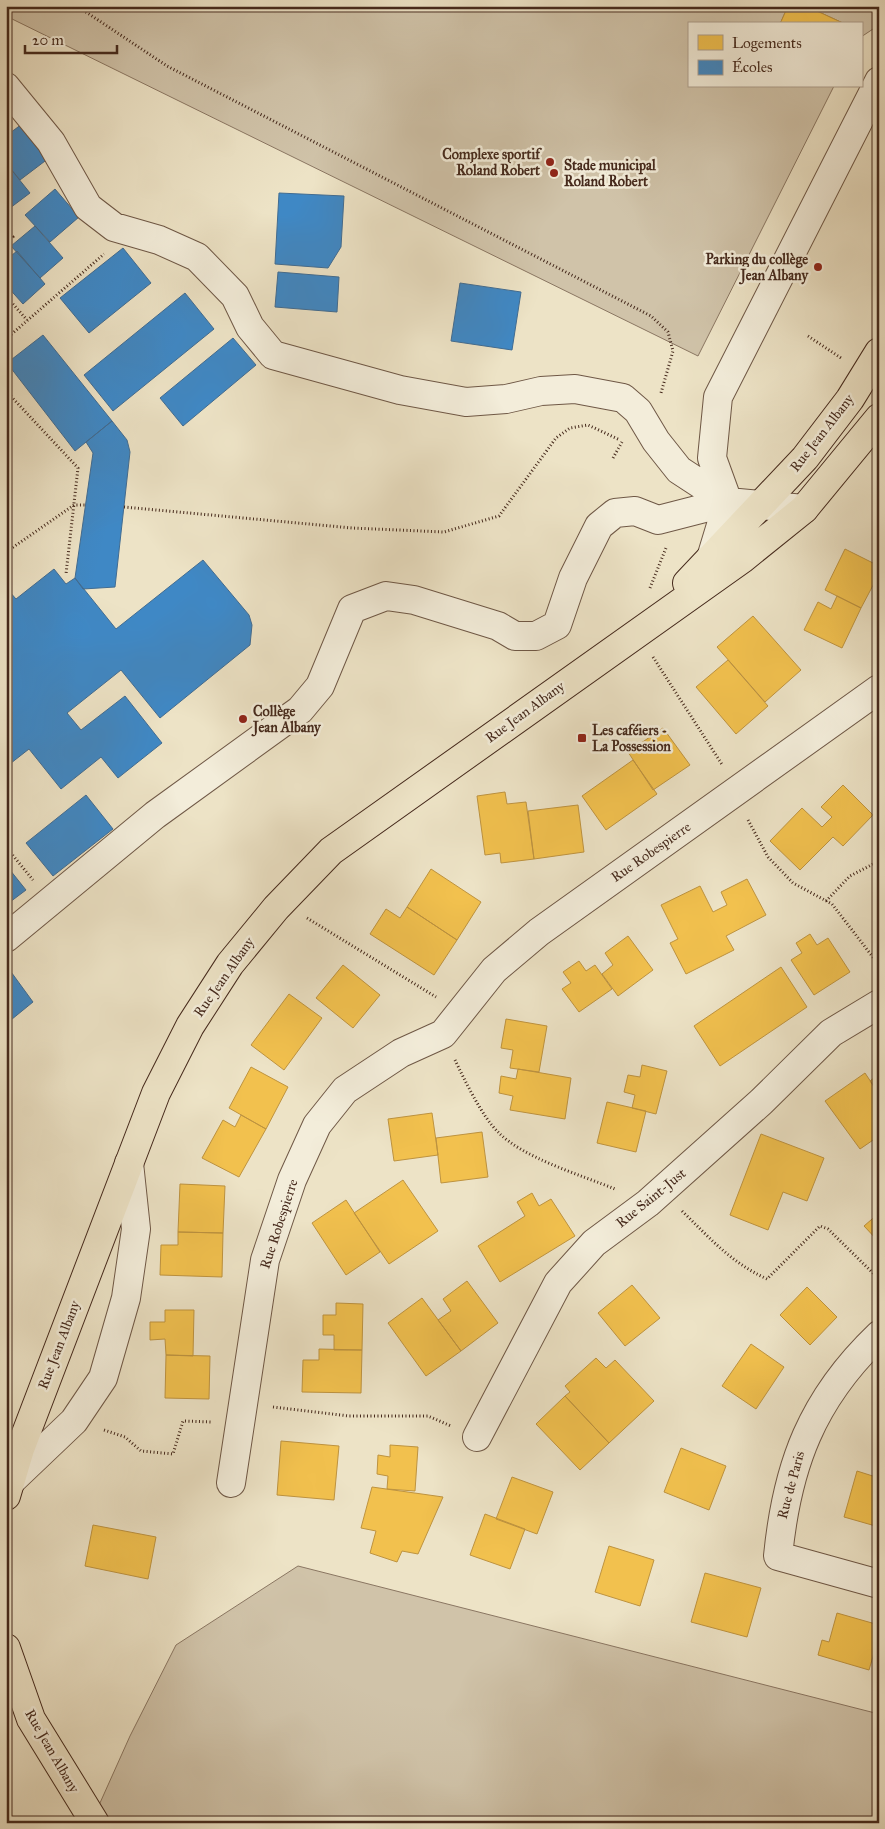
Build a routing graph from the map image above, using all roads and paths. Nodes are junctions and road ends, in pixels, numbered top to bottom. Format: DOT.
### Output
graph roads {
  1 [pos="76,6"];
  2 [pos="879,81"];
  3 [pos="6,87"];
  4 [pos="6,228"];
  5 [pos="128,231"];
  6 [pos="6,242"];
  7 [pos="6,296"];
  8 [pos="27,320"];
  9 [pos="808,336"];
  10 [pos="6,339"];
  11 [pos="879,352"];
  12 [pos="848,362"];
  13 [pos="6,391"];
  14 [pos="879,418"];
  15 [pos="622,441"];
  16 [pos="656,441"];
  17 [pos="712,458"];
  18 [pos="679,470"];
  19 [pos="728,502"];
  20 [pos="74,505"];
  21 [pos="85,505"];
  22 [pos="761,505"];
  23 [pos="124,507"];
  24 [pos="804,509"];
  25 [pos="670,540"];
  26 [pos="711,558"];
  27 [pos="6,559"];
  28 [pos="66,574"];
  29 [pos="651,606"];
  30 [pos="649,650"];
  31 [pos="879,689"];
  32 [pos="736,791"];
  33 [pos="6,846"];
  34 [pos="879,861"];
  35 [pos="826,901"];
  36 [pos="50,902"];
  37 [pos="281,902"];
  38 [pos="6,938"];
  39 [pos="879,965"];
  40 [pos="879,1004"];
  41 [pos="460,1012"];
  42 [pos="443,1034"];
  43 [pos="129,1163"];
  44 [pos="655,1197"];
  45 [pos="879,1279"];
  46 [pos="879,1335"];
  47 [pos="477,1437"];
  48 [pos="231,1483"];
  49 [pos="8,1488"];
  50 [pos="879,1584"];
  51 [pos="6,1648"];
  52 [pos="96,1823"];
  1 -- 16 [label="path"];
  2 -- 17 [label="street"];
  3 -- 5 [label="street"];
  4 -- 6 [label="path"];
  5 -- 8 [label="path"];
  5 -- 16 [label="street"];
  7 -- 8 [label="path"];
  8 -- 10 [label="path"];
  9 -- 12 [label="path"];
  11 -- 22 [label="main road, Rue Jean Albany"];
  13 -- 20 [label="path"];
  14 -- 24 [label="main road, Rue Jean Albany"];
  15 -- 23 [label="path"];
  16 -- 18 [label="street"];
  17 -- 18 [label="street"];
  17 -- 19 [label="street"];
  18 -- 19 [label="street"];
  19 -- 22 [label="street"];
  19 -- 26 [label="street"];
  19 -- 36 [label="street"];
  20 -- 21 [label="path"];
  20 -- 27 [label="path"];
  20 -- 28 [label="path"];
  22 -- 24 [label="street"];
  22 -- 26 [label="main road, Rue Jean Albany"];
  24 -- 29 [label="main road, Rue Jean Albany"];
  25 -- 29 [label="path"];
  26 -- 29 [label="main road, Rue Jean Albany"];
  29 -- 37 [label="main road, Rue Jean Albany"];
  30 -- 32 [label="path"];
  31 -- 32 [label="street, Rue Robespierre"];
  32 -- 35 [label="path"];
  32 -- 41 [label="street, Rue Robespierre"];
  33 -- 36 [label="path"];
  34 -- 35 [label="path"];
  35 -- 39 [label="path"];
  36 -- 38 [label="street"];
  37 -- 41 [label="path"];
  37 -- 43 [label="main road, Rue Jean Albany"];
  40 -- 44 [label="street, Rue Saint-Just"];
  41 -- 42 [label="street, Rue Robespierre"];
  42 -- 44 [label="path"];
  42 -- 48 [label="street, Rue Robespierre"];
  43 -- 49 [label="main road, Rue Jean Albany"];
  43 -- 49 [label="street"];
  44 -- 45 [label="path"];
  44 -- 47 [label="street, Rue Saint-Just"];
  46 -- 50 [label="street, Rue de Paris"];
  51 -- 52 [label="main road, Rue Jean Albany"];
}
